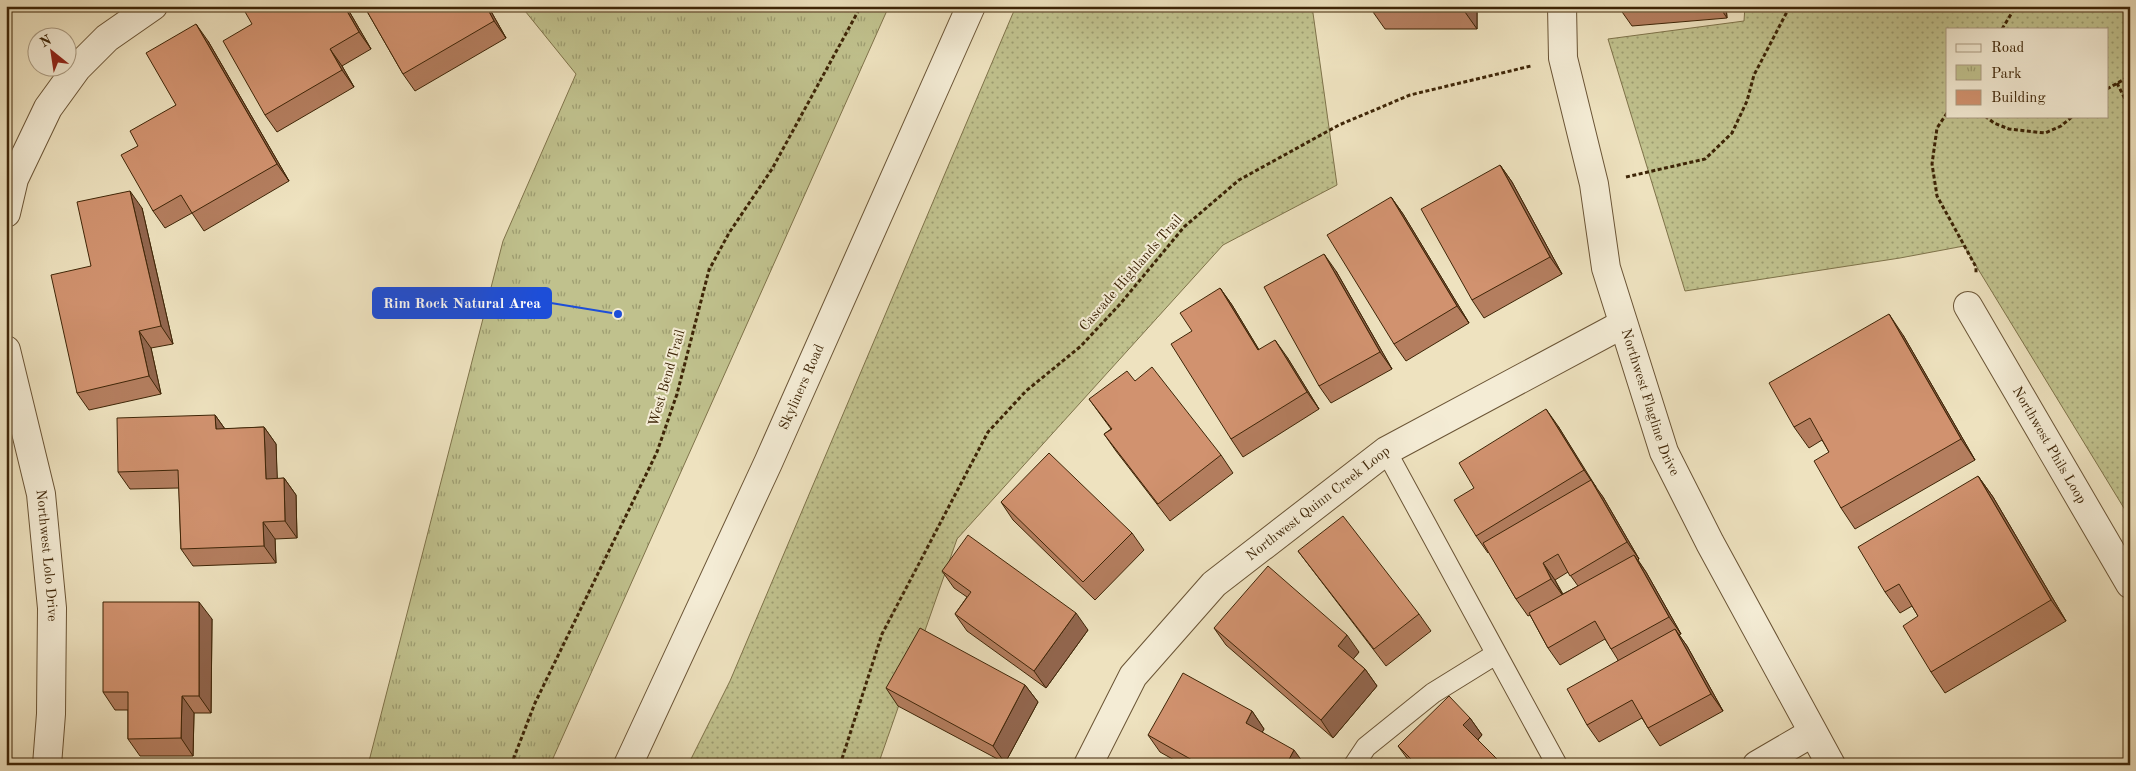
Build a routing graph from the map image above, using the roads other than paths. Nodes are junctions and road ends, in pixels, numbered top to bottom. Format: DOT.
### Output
graph roads {
  1 [pos="153,6"];
  2 [pos="971,6"];
  3 [pos="1562,6"];
  4 [pos="6,213"];
  5 [pos="1968,306"];
  6 [pos="1623,324"];
  7 [pos="6,350"];
  8 [pos="1386,451"];
  9 [pos="2130,584"];
  10 [pos="1496,654"];
  11 [pos="1812,733"];
  12 [pos="47,765"];
  13 [pos="628,765"];
  14 [pos="1088,765"];
  15 [pos="1354,765"];
  16 [pos="1557,765"];
  17 [pos="1757,765"];
  18 [pos="1831,765"];
  1 -- 4 [label="street"];
  2 -- 13 [label="street, Skyliners Road"];
  3 -- 6 [label="street, Northwest Flagline Drive"];
  5 -- 9 [label="street, Northwest Phils Loop"];
  6 -- 8 [label="street, Northwest Quinn Creek Loop"];
  6 -- 11 [label="street, Northwest Flagline Drive"];
  7 -- 12 [label="street, Northwest Lolo Drive"];
  8 -- 10 [label="lane"];
  8 -- 14 [label="street, Northwest Quinn Creek Loop"];
  10 -- 15 [label="lane"];
  10 -- 16 [label="lane"];
  11 -- 17 [label="street"];
  11 -- 18 [label="street, Northwest Flagline Drive"];
}
